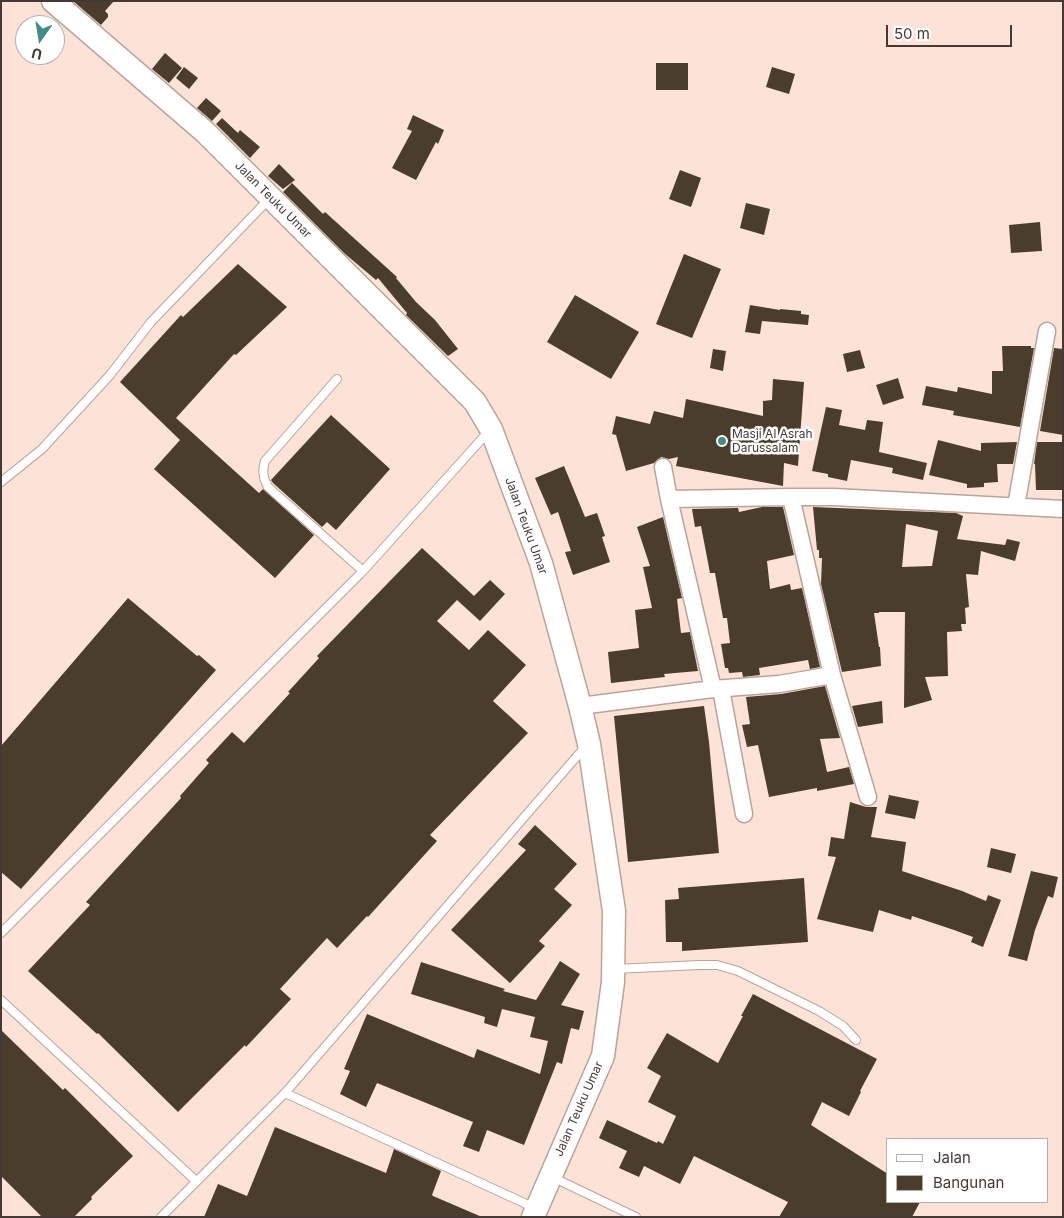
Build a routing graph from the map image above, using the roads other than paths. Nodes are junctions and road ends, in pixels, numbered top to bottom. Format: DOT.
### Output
graph roads {
  1 [pos="53,1"];
  2 [pos="270,197"];
  3 [pos="1047,331"];
  4 [pos="337,379"];
  5 [pos="491,429"];
  6 [pos="663,467"];
  7 [pos="1,482"];
  8 [pos="791,497"];
  9 [pos="669,498"];
  10 [pos="1016,506"];
  11 [pos="1063,509"];
  12 [pos="363,571"];
  13 [pos="832,675"];
  14 [pos="717,689"];
  15 [pos="580,706"];
  16 [pos="589,744"];
  17 [pos="868,797"];
  18 [pos="744,814"];
  19 [pos="1,933"];
  20 [pos="613,970"];
  21 [pos="1,1000"];
  22 [pos="856,1040"];
  23 [pos="284,1093"];
  24 [pos="550,1176"];
  25 [pos="196,1181"];
  26 [pos="534,1213"];
  27 [pos="161,1217"];
  28 [pos="636,1217"];
  1 -- 2 [label="main road, Jalan Teuku Umar"];
  2 -- 5 [label="main road, Jalan Teuku Umar"];
  2 -- 7 [label="lane"];
  3 -- 10 [label="street"];
  4 -- 12 [label="lane"];
  5 -- 12 [label="lane"];
  5 -- 15 [label="main road, Jalan Teuku Umar"];
  6 -- 9 [label="street"];
  8 -- 9 [label="street"];
  8 -- 10 [label="street"];
  8 -- 13 [label="street"];
  9 -- 14 [label="street"];
  10 -- 11 [label="street"];
  12 -- 19 [label="lane"];
  13 -- 14 [label="street"];
  13 -- 17 [label="street"];
  14 -- 15 [label="street"];
  14 -- 18 [label="street"];
  15 -- 16 [label="main road, Jalan Teuku Umar"];
  16 -- 20 [label="main road, Jalan Teuku Umar"];
  16 -- 23 [label="lane"];
  20 -- 22 [label="lane"];
  20 -- 24 [label="main road, Jalan Teuku Umar"];
  21 -- 25 [label="lane"];
  23 -- 25 [label="lane"];
  23 -- 26 [label="lane"];
  24 -- 26 [label="main road, Jalan Teuku Umar"];
  24 -- 28 [label="lane"];
  25 -- 27 [label="lane"];
}
